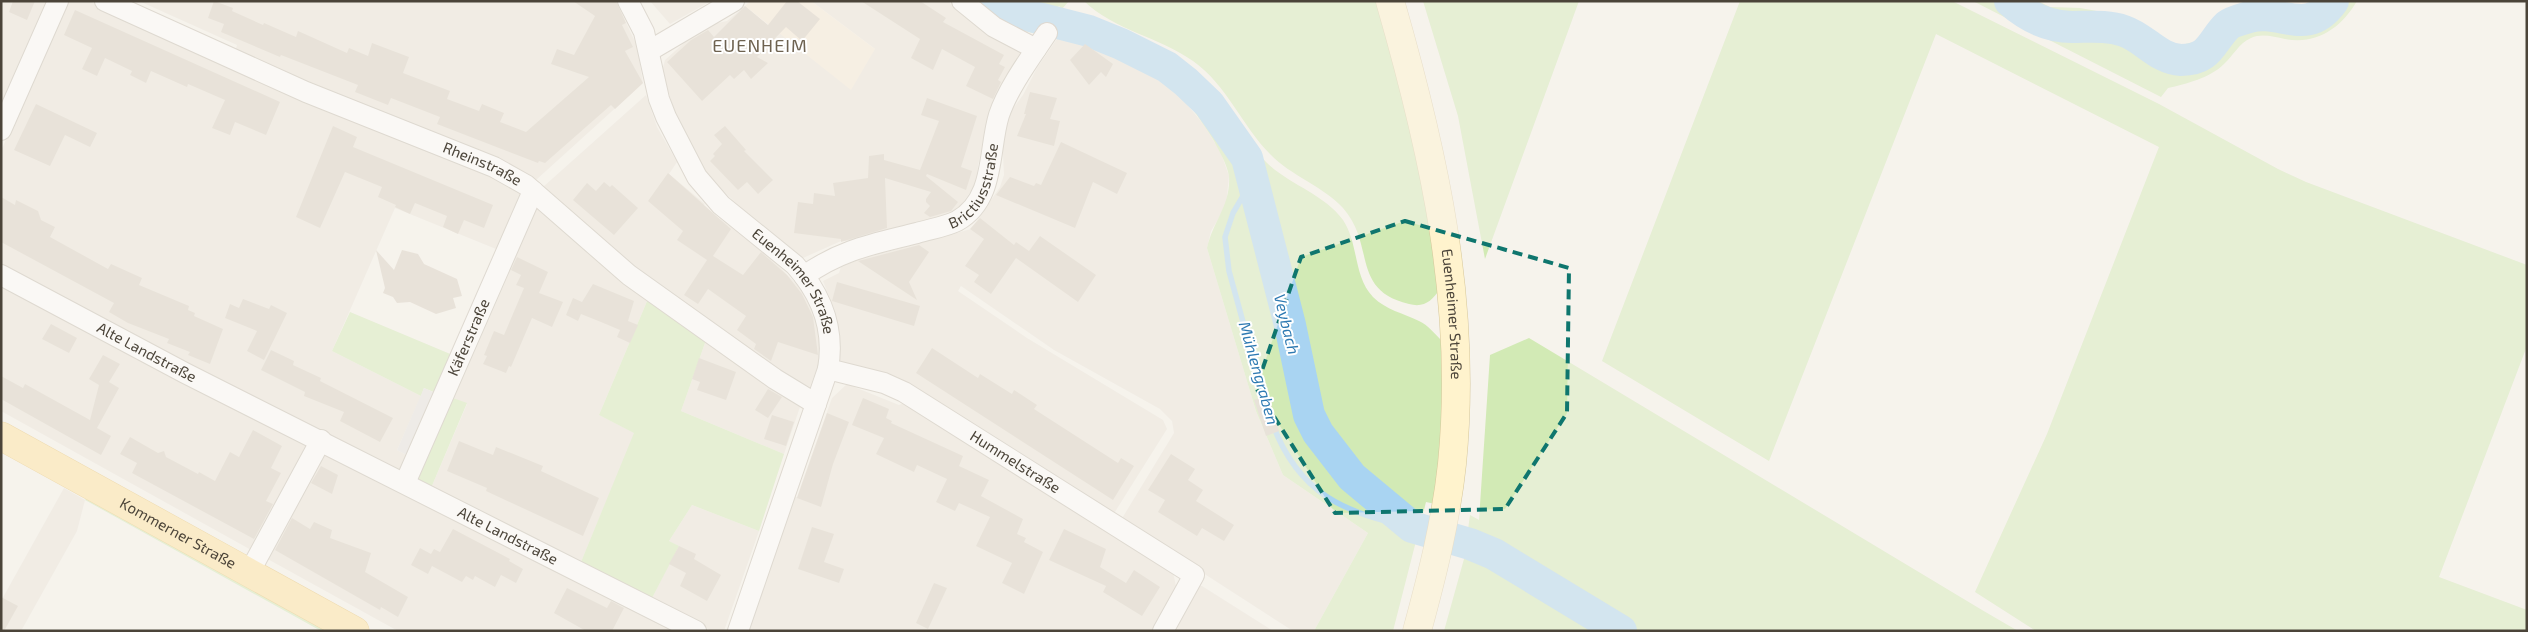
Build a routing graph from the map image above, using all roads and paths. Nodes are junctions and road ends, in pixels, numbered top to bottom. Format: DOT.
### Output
graph roads {
  1 [pos="58,1"];
  2 [pos="105,1"];
  3 [pos="628,1"];
  4 [pos="734,1"];
  5 [pos="962,1"];
  6 [pos="1390,1"];
  7 [pos="649,51"];
  8 [pos="1,130"];
  9 [pos="533,191"];
  10 [pos="1,275"];
  11 [pos="804,276"];
  12 [pos="828,369"];
  13 [pos="816,404"];
  14 [pos="1,436"];
  15 [pos="321,440"];
  16 [pos="405,483"];
  17 [pos="249,573"];
  18 [pos="355,631"];
  19 [pos="696,631"];
  20 [pos="738,631"];
  21 [pos="1163,631"];
  22 [pos="1417,631"];
  1 -- 8 [label="street"];
  2 -- 9 [label="street, Rheinstraße"];
  3 -- 7 [label="street, Euenheimer Straße"];
  4 -- 7 [label="street"];
  5 -- 11 [label="street, Brictiusstraße"];
  6 -- 22 [label="main road, Euenheimer Straße"];
  7 -- 11 [label="street, Euenheimer Straße"];
  9 -- 13 [label="street, Rheinstraße"];
  9 -- 16 [label="street, Käferstraße"];
  10 -- 15 [label="street, Alte Landstraße"];
  11 -- 12 [label="street, Euenheimer Straße"];
  12 -- 13 [label="street, Euenheimer Straße"];
  12 -- 21 [label="street, Hummelstraße"];
  13 -- 20 [label="street, Euenheimer Straße"];
  14 -- 17 [label="main road, Kommerner Straße"];
  15 -- 16 [label="street, Alte Landstraße"];
  15 -- 17 [label="street"];
  16 -- 19 [label="street, Alte Landstraße"];
  17 -- 18 [label="main road, Kommerner Straße"];
}
